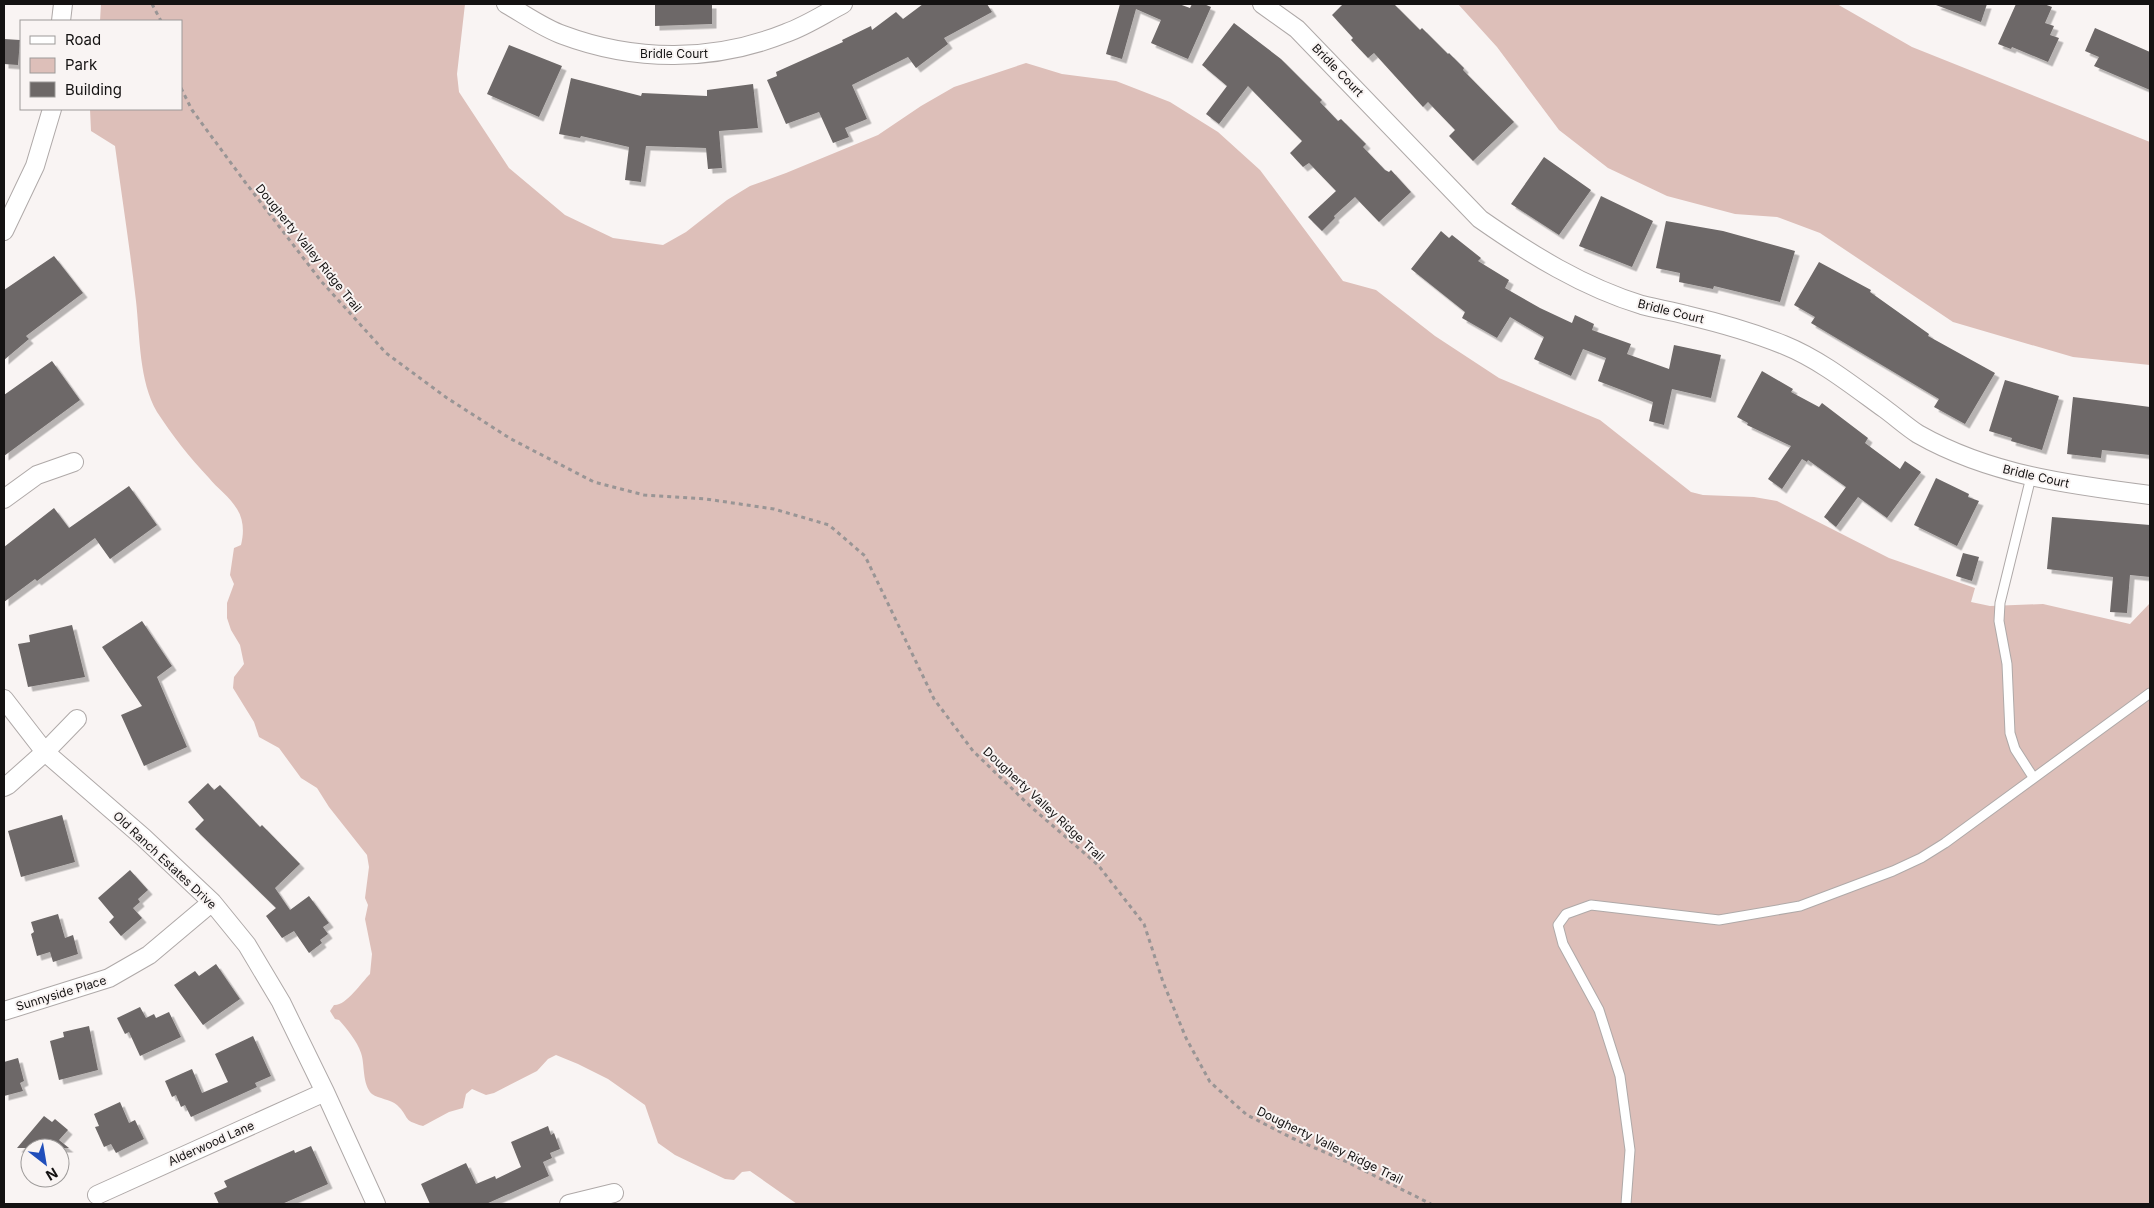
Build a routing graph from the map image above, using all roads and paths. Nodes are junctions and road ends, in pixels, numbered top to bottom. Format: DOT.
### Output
graph roads {
  1 [pos="63,4"];
  2 [pos="152,4"];
  3 [pos="506,4"];
  4 [pos="843,4"];
  5 [pos="1262,4"];
  6 [pos="61,20"];
  7 [pos="160,20"];
  8 [pos="182,90"];
  9 [pos="52,110"];
  10 [pos="4,232"];
  11 [pos="74,462"];
  12 [pos="2031,477"];
  13 [pos="2150,495"];
  14 [pos="4,499"];
  15 [pos="2150,693"];
  16 [pos="4,699"];
  17 [pos="76,719"];
  18 [pos="45,752"];
  19 [pos="2033,777"];
  20 [pos="4,787"];
  21 [pos="212,902"];
  22 [pos="4,1011"];
  23 [pos="325,1092"];
  24 [pos="614,1193"];
  25 [pos="97,1194"];
  26 [pos="376,1204"];
  27 [pos="569,1204"];
  28 [pos="1431,1204"];
  29 [pos="1626,1204"];
  1 -- 6 [label="street"];
  2 -- 7 [label="path"];
  3 -- 4 [label="street, Bridle Court"];
  5 -- 12 [label="street, Bridle Court"];
  8 -- 28 [label="path, Dougherty Valley Ridge Trail"];
  9 -- 10 [label="street"];
  11 -- 14 [label="street"];
  12 -- 13 [label="street, Bridle Court"];
  12 -- 19 [label="lane"];
  15 -- 19 [label="lane"];
  16 -- 18 [label="street, Old Ranch Estates Drive"];
  17 -- 18 [label="street"];
  18 -- 20 [label="street"];
  18 -- 21 [label="street, Old Ranch Estates Drive"];
  19 -- 29 [label="lane"];
  21 -- 22 [label="street, Sunnyside Place"];
  21 -- 23 [label="street, Old Ranch Estates Drive"];
  23 -- 25 [label="street, Alderwood Lane"];
  23 -- 26 [label="street, Old Ranch Estates Drive"];
  24 -- 27 [label="street"];
}
